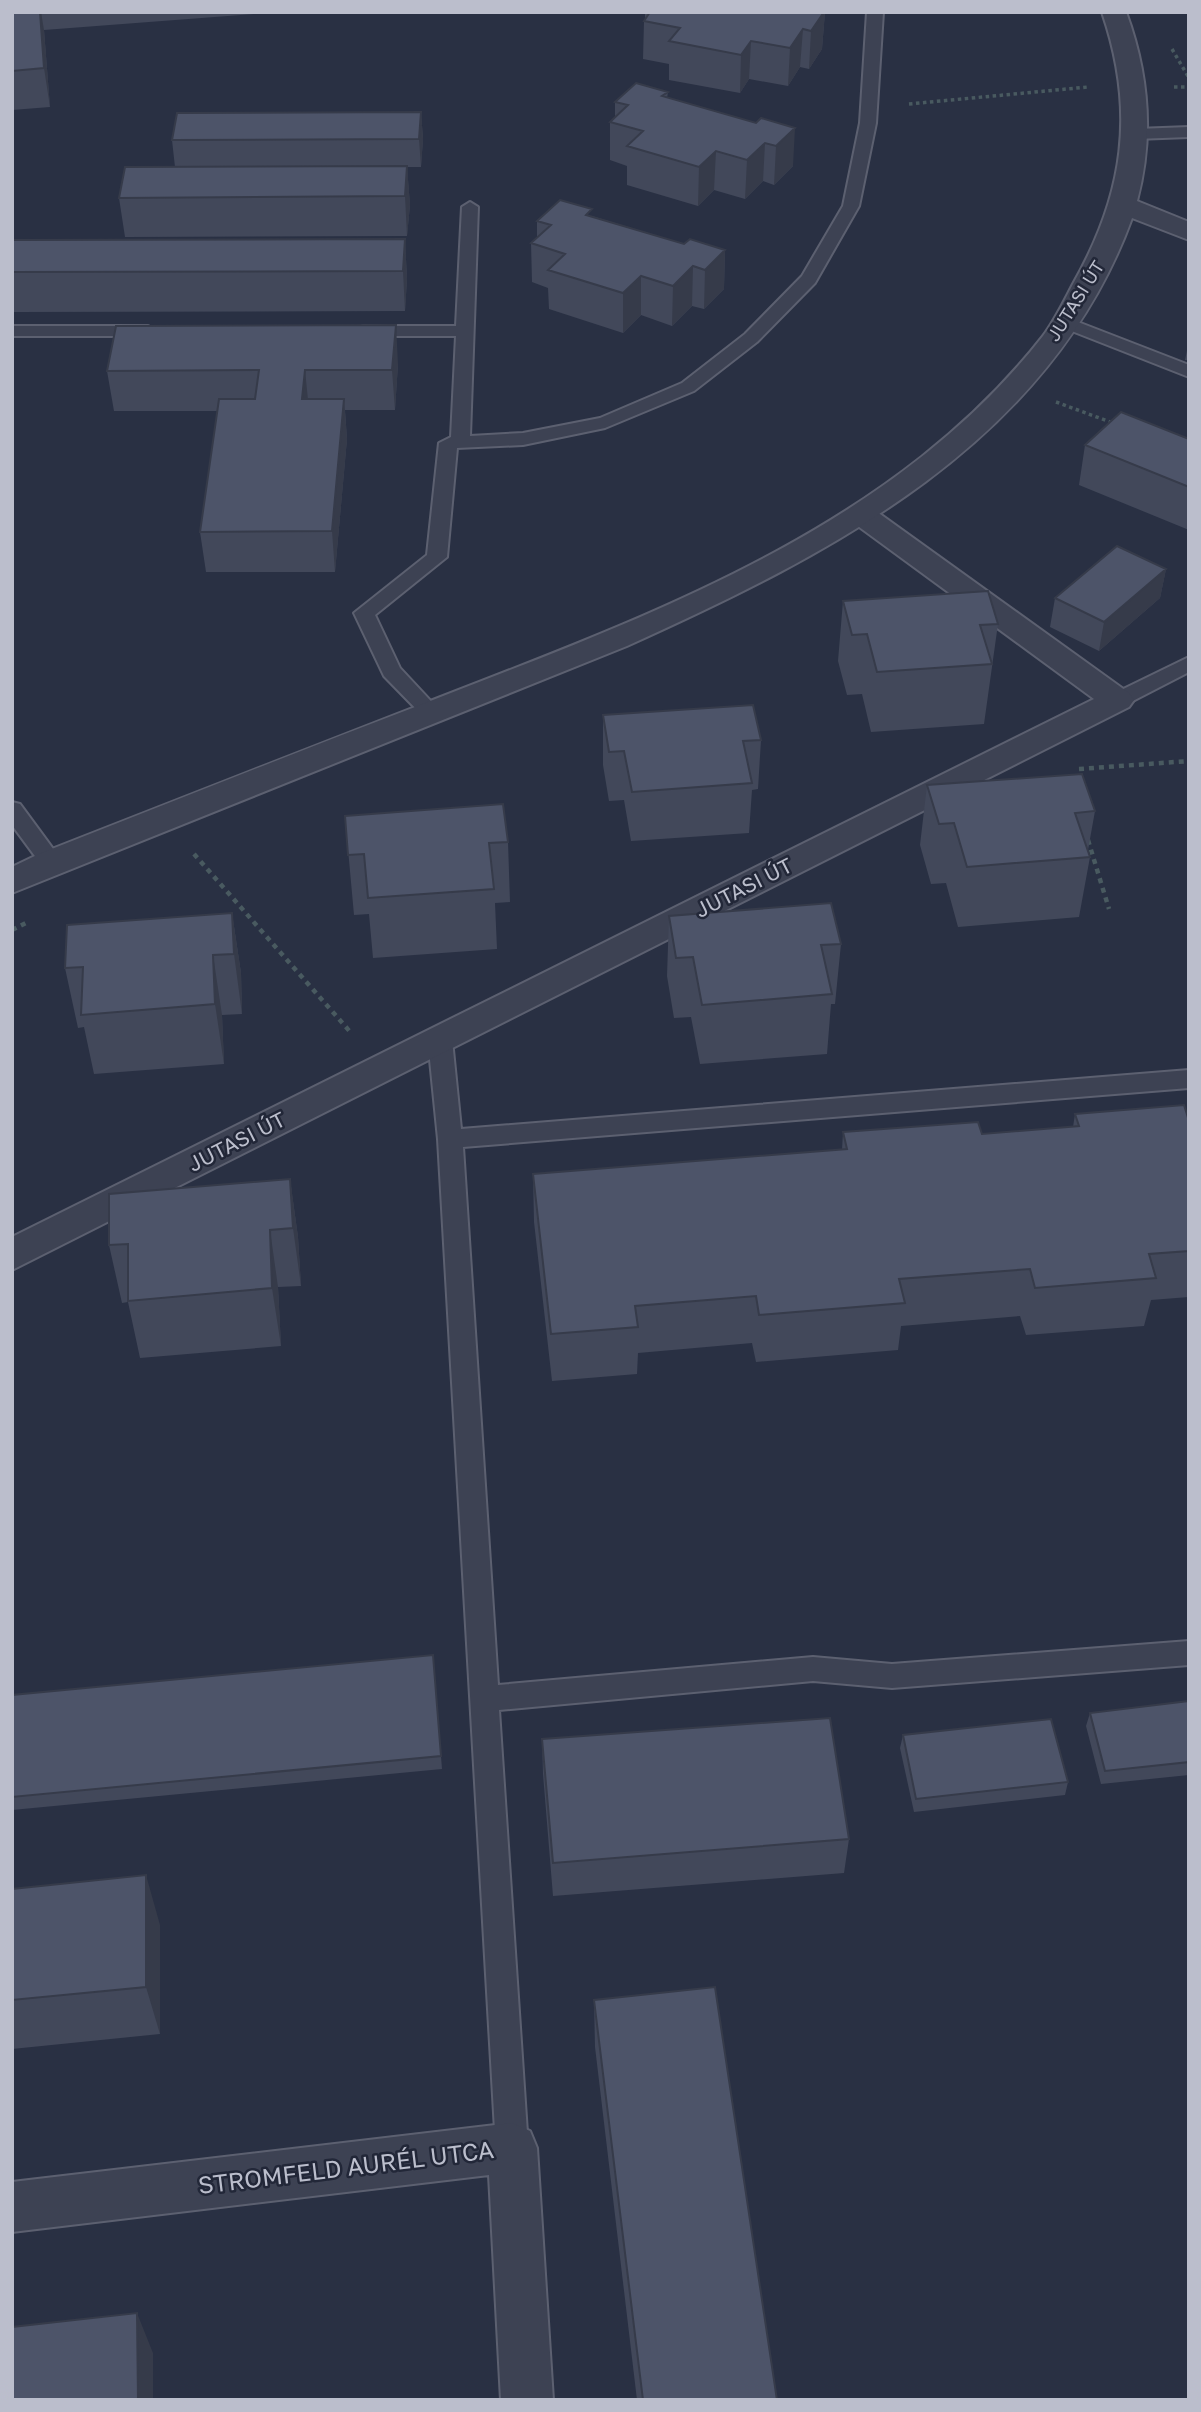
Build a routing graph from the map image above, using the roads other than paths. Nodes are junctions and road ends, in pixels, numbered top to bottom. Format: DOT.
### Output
graph roads {
  1 [pos="875,12"];
  2 [pos="1114,12"];
  3 [pos="1189,132"];
  4 [pos="1136,134"];
  5 [pos="1125,206"];
  6 [pos="470,207"];
  7 [pos="1189,232"];
  8 [pos="1065,323"];
  9 [pos="12,331"];
  10 [pos="163,331"];
  11 [pos="340,331"];
  12 [pos="463,331"];
  13 [pos="1189,373"];
  14 [pos="460,442"];
  15 [pos="862,515"];
  16 [pos="1189,663"];
  17 [pos="1118,699"];
  18 [pos="431,712"];
  19 [pos="12,809"];
  20 [pos="51,862"];
  21 [pos="12,881"];
  22 [pos="440,1040"];
  23 [pos="1189,1079"];
  24 [pos="450,1139"];
  25 [pos="12,1255"];
  26 [pos="1189,1653"];
  27 [pos="484,1699"];
  28 [pos="512,2148"];
  29 [pos="12,2207"];
  30 [pos="527,2400"];
  1 -- 14 [label="lane"];
  2 -- 4 [label="street, JUTASI ÚT"];
  3 -- 4 [label="lane"];
  4 -- 5 [label="street, JUTASI ÚT"];
  5 -- 7 [label="street"];
  5 -- 8 [label="street, JUTASI ÚT"];
  6 -- 12 [label="lane"];
  8 -- 13 [label="lane"];
  8 -- 15 [label="street, JUTASI ÚT"];
  9 -- 10 [label="lane"];
  11 -- 12 [label="lane"];
  12 -- 14 [label="lane"];
  14 -- 18 [label="lane"];
  15 -- 17 [label="street"];
  15 -- 18 [label="street, JUTASI ÚT"];
  16 -- 17 [label="lane"];
  17 -- 22 [label="street, JUTASI ÚT"];
  18 -- 20 [label="street, JUTASI ÚT"];
  19 -- 20 [label="lane"];
  20 -- 21 [label="street, JUTASI ÚT"];
  22 -- 24 [label="lane"];
  22 -- 25 [label="street, JUTASI ÚT"];
  23 -- 24 [label="lane"];
  24 -- 27 [label="lane"];
  26 -- 27 [label="lane"];
  27 -- 28 [label="lane"];
  28 -- 29 [label="street, STROMFELD AURÉL UTCA"];
  28 -- 30 [label="street, STROMFELD AURÉL UTCA"];
}
